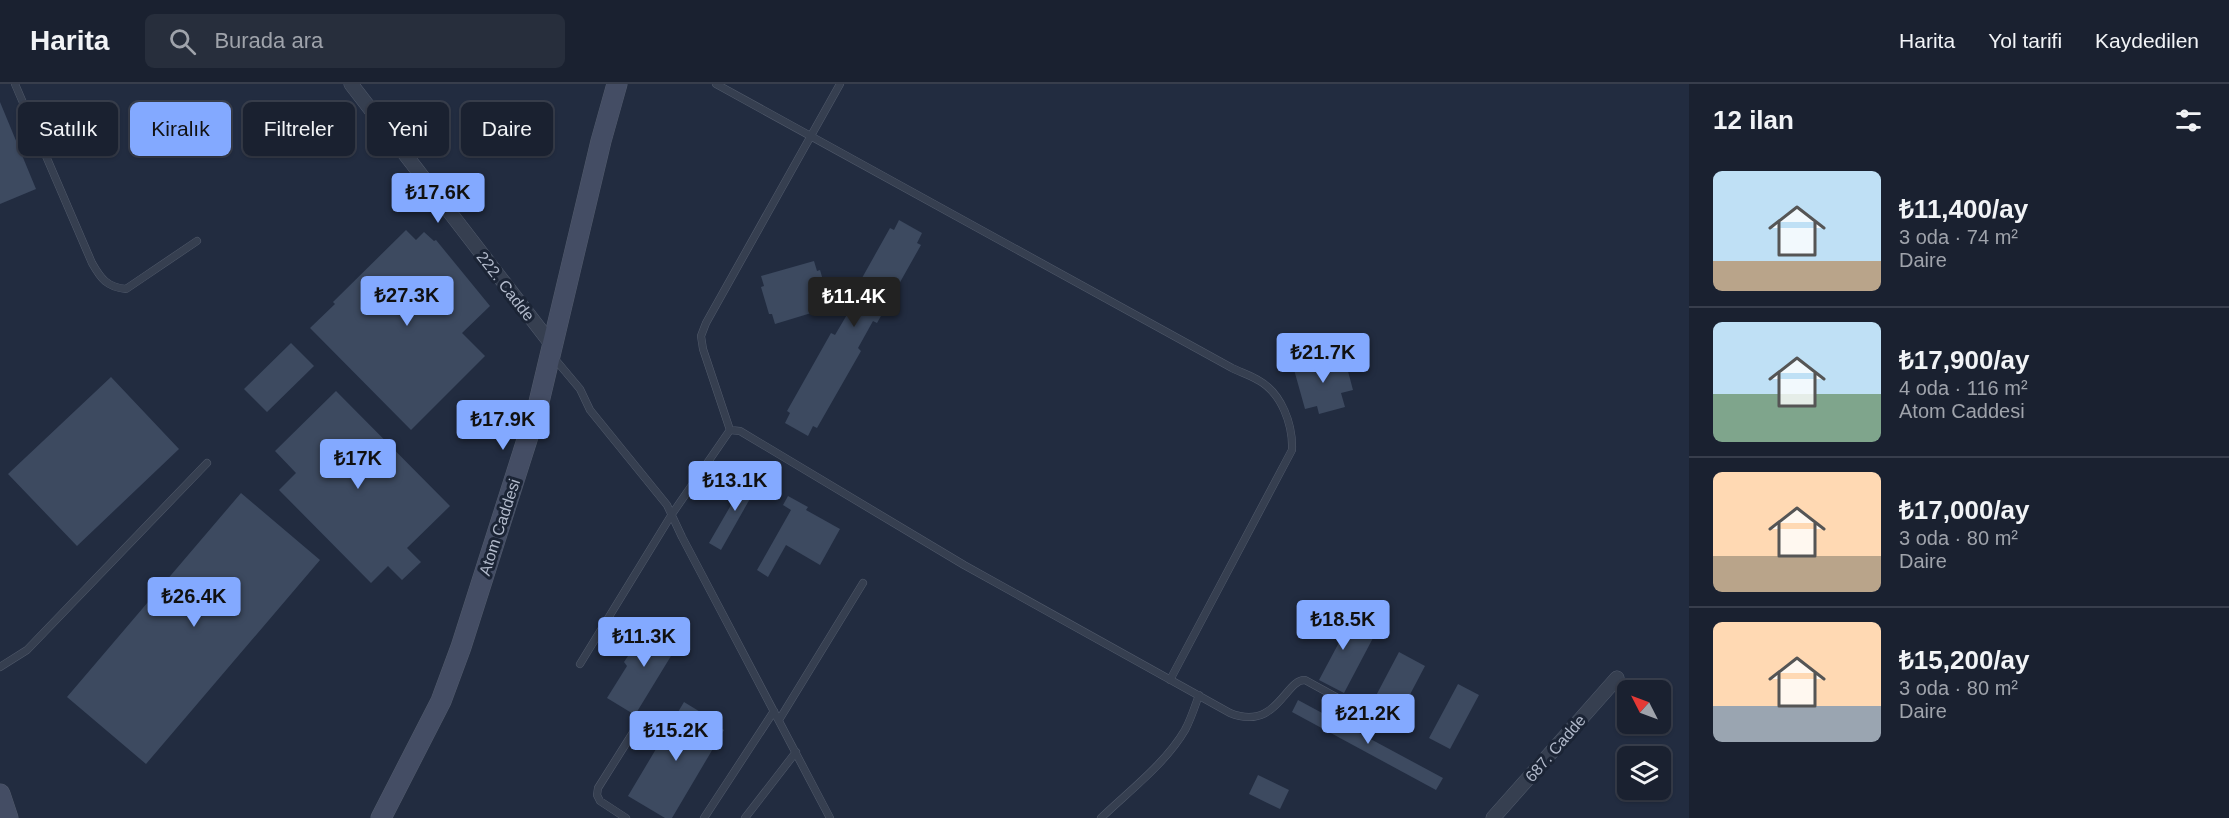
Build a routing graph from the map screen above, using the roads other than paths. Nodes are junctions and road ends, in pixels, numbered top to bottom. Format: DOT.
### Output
graph roads {
  1 [pos="15,84"];
  2 [pos="351,84"];
  3 [pos="617,84"];
  4 [pos="716,84"];
  5 [pos="840,84"];
  6 [pos="811,135"];
  7 [pos="197,241"];
  8 [pos="551,349"];
  9 [pos="730,430"];
  10 [pos="207,464"];
  11 [pos="672,514"];
  12 [pos="863,583"];
  13 [pos="580,664"];
  14 [pos="0,667"];
  15 [pos="1617,678"];
  16 [pos="1170,680"];
  17 [pos="1199,695"];
  18 [pos="1347,703"];
  19 [pos="774,711"];
  20 [pos="779,720"];
  21 [pos="639,723"];
  22 [pos="796,752"];
  23 [pos="0,794"];
  24 [pos="8,818"];
  25 [pos="381,818"];
  26 [pos="626,818"];
  27 [pos="704,818"];
  28 [pos="745,818"];
  29 [pos="830,818"];
  30 [pos="1101,818"];
  31 [pos="1493,818"];
  1 -- 7 [label="lane"];
  2 -- 8 [label="street, 222. Cadde"];
  3 -- 8 [label="street, Atom Caddesi"];
  4 -- 6 [label="lane"];
  5 -- 6 [label="lane"];
  6 -- 9 [label="lane"];
  6 -- 16 [label="lane"];
  8 -- 11 [label="lane"];
  8 -- 25 [label="street, Atom Caddesi"];
  9 -- 11 [label="lane"];
  9 -- 16 [label="lane"];
  10 -- 14 [label="lane"];
  11 -- 13 [label="lane"];
  11 -- 19 [label="lane"];
  12 -- 20 [label="lane"];
  15 -- 31 [label="street, 687. Cadde"];
  16 -- 17 [label="lane"];
  17 -- 18 [label="lane"];
  17 -- 30 [label="lane"];
  19 -- 20 [label="lane"];
  19 -- 27 [label="lane"];
  20 -- 22 [label="lane"];
  21 -- 26 [label="lane"];
  22 -- 28 [label="lane"];
  22 -- 29 [label="lane"];
  23 -- 24 [label="street"];
}
